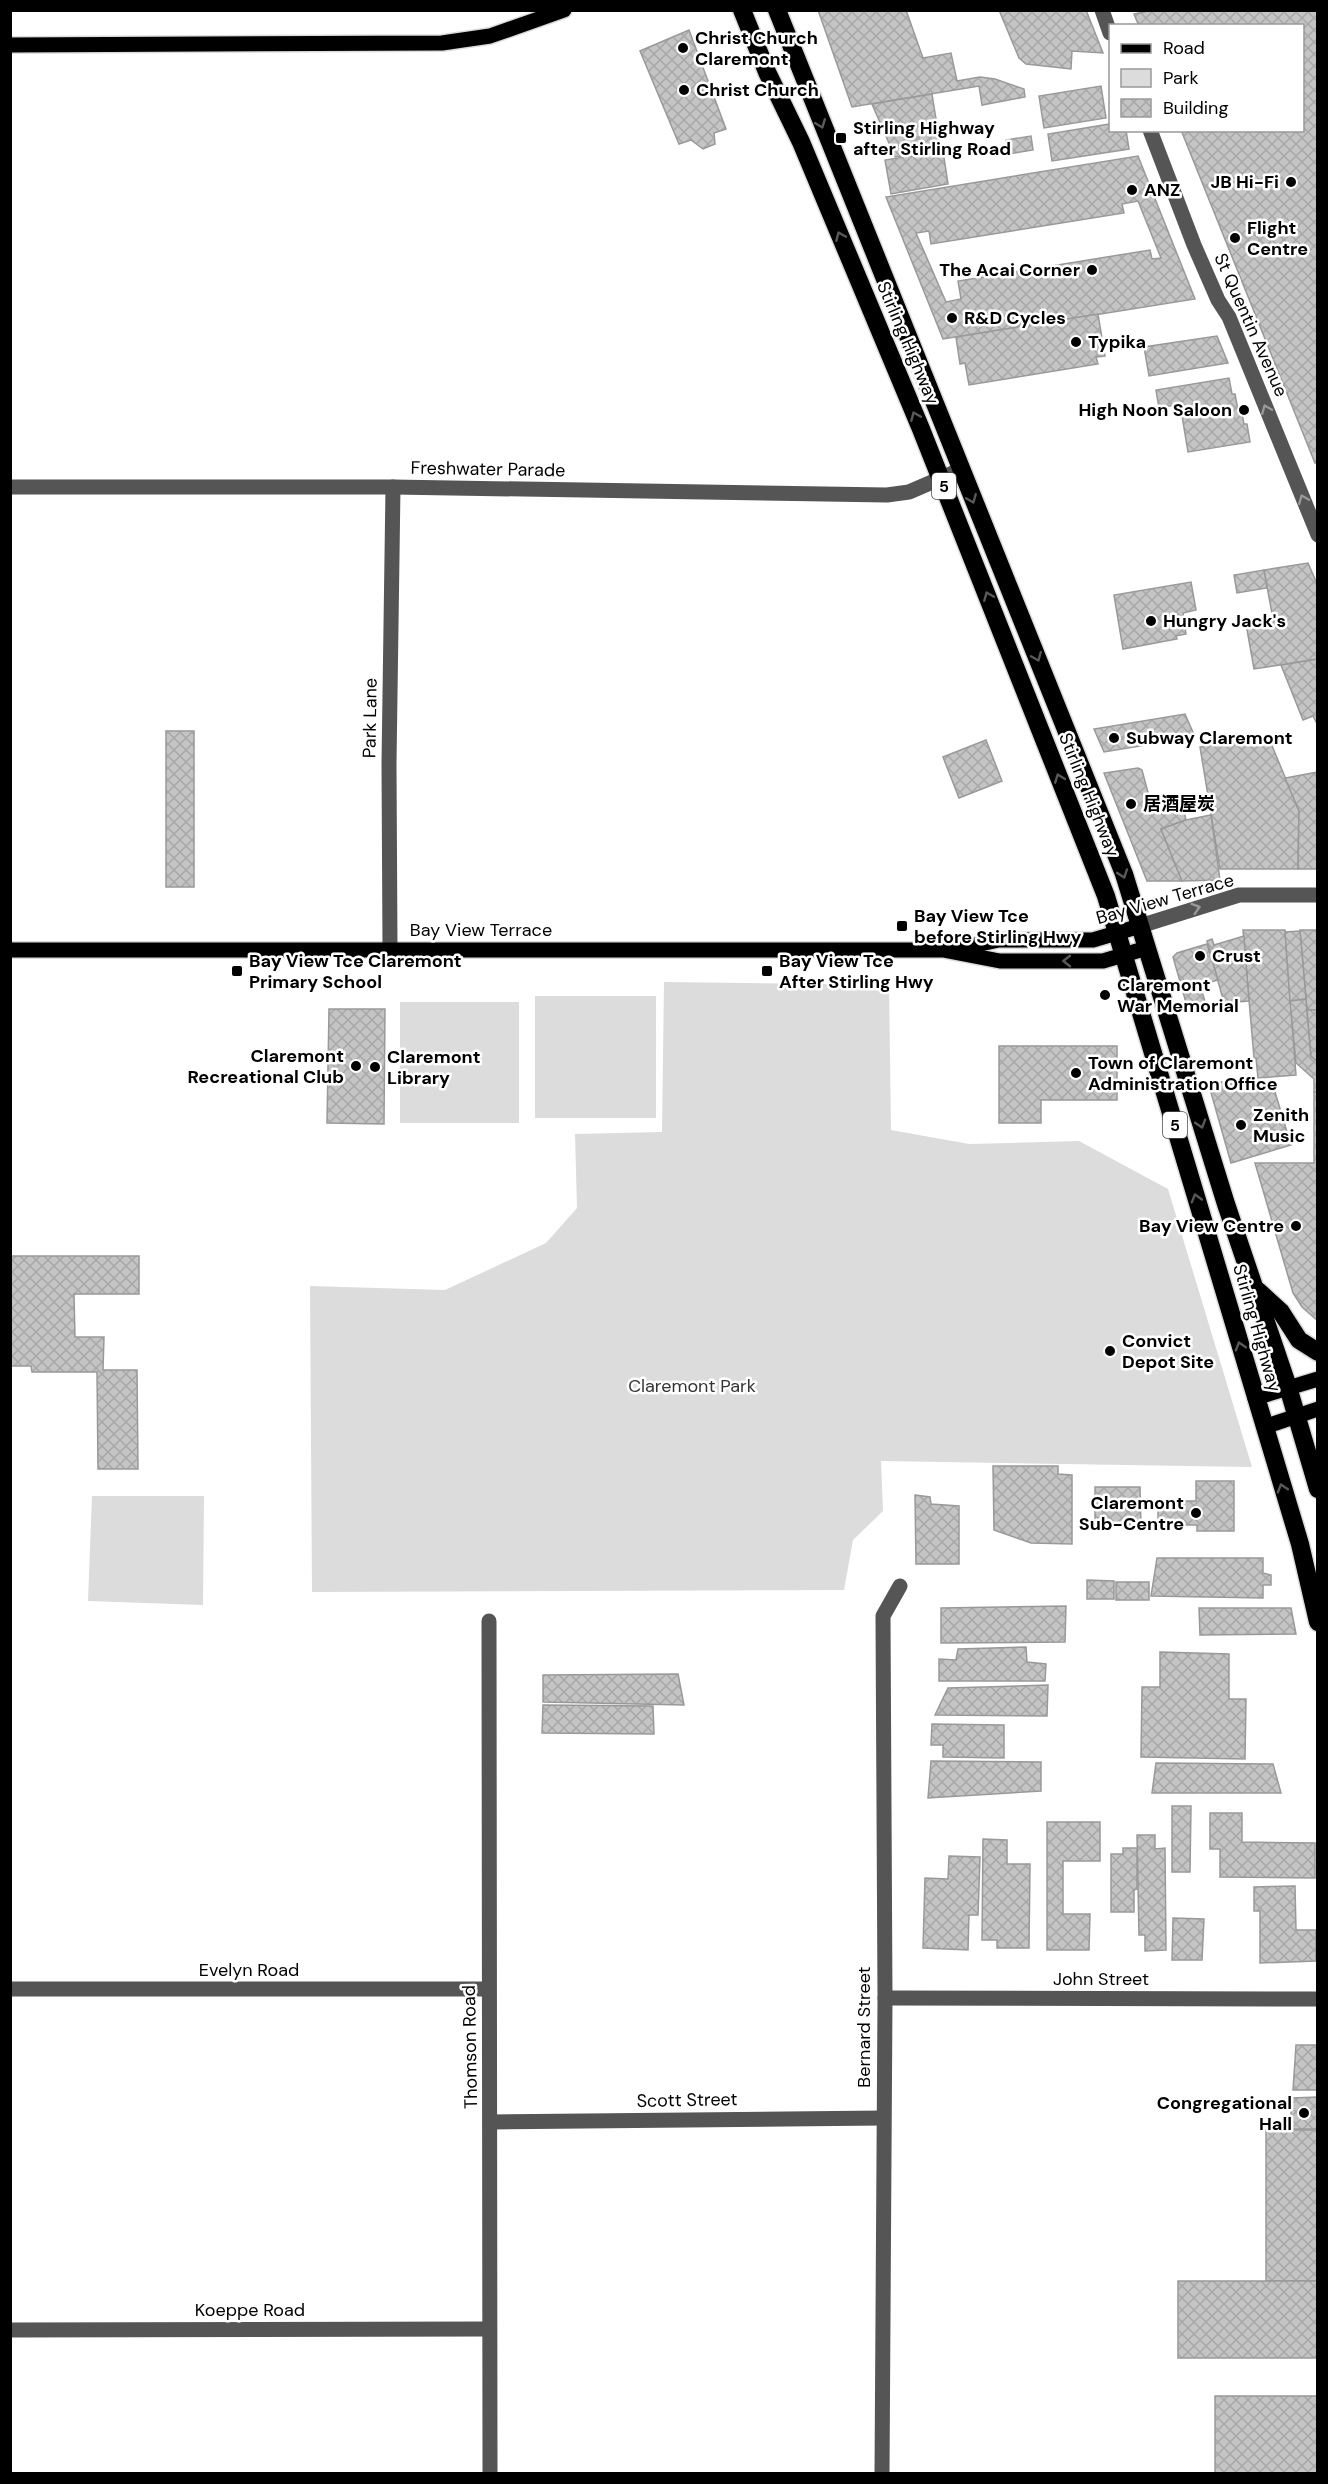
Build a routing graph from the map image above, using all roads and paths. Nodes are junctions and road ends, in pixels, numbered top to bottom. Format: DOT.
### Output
graph roads {
  1 [pos="564,10"];
  2 [pos="742,10"];
  3 [pos="777,10"];
  4 [pos="1102,10"];
  5 [pos="1109,30"];
  6 [pos="10,45"];
  7 [pos="1151,132"];
  8 [pos="960,470"];
  9 [pos="941,479"];
  10 [pos="393,487"];
  11 [pos="10,488"];
  12 [pos="1317,535"];
  13 [pos="1317,895"];
  14 [pos="1140,926"];
  15 [pos="1118,933"];
  16 [pos="1146,948"];
  17 [pos="390,949"];
  18 [pos="10,950"];
  19 [pos="952,950"];
  20 [pos="1125,954"];
  21 [pos="1257,1290"];
  22 [pos="1317,1352"];
  23 [pos="1317,1380"];
  24 [pos="1288,1387"];
  25 [pos="1255,1398"];
  26 [pos="1317,1409"];
  27 [pos="1296,1417"];
  28 [pos="1264,1427"];
  29 [pos="1317,1488"];
  30 [pos="900,1586"];
  31 [pos="489,1621"];
  32 [pos="1317,1622"];
  33 [pos="10,1989"];
  34 [pos="488,1989"];
  35 [pos="885,1998"];
  36 [pos="1317,1999"];
  37 [pos="883,2118"];
  38 [pos="491,2122"];
  39 [pos="489,2329"];
  40 [pos="10,2330"];
  41 [pos="490,2474"];
  42 [pos="882,2474"];
  1 -- 6 [label="main road"];
  9 -- 2 [label="highway, Stirling Highway / 5, one-way"];
  3 -- 8 [label="highway, Stirling Highway / 5, one-way"];
  4 -- 5 [label="street"];
  12 -- 7 [label="street, St Quentin Avenue, one-way"];
  8 -- 9 [label="street, Freshwater Parade"];
  8 -- 14 [label="highway, Stirling Highway / 5, one-way"];
  9 -- 10 [label="street, Freshwater Parade"];
  15 -- 9 [label="highway, Stirling Highway / 5, one-way"];
  10 -- 11 [label="street, Freshwater Parade"];
  10 -- 17 [label="street, Park Lane"];
  14 -- 13 [label="street, Bay View Terrace, one-way"];
  14 -- 15 [label="main road, Bay View Terrace"];
  14 -- 16 [label="highway, Stirling Highway / 5"];
  15 -- 19 [label="main road, Bay View Terrace"];
  15 -- 20 [label="highway, Stirling Highway / 5"];
  16 -- 20 [label="main road, Bay View Terrace"];
  16 -- 21 [label="highway, Stirling Highway / 5, one-way"];
  17 -- 18 [label="main road, Bay View Terrace"];
  17 -- 19 [label="main road, Bay View Terrace"];
  20 -- 19 [label="main road, Bay View Terrace, one-way"];
  25 -- 20 [label="highway, Stirling Highway / 5, one-way"];
  21 -- 22 [label="highway"];
  21 -- 24 [label="highway, Stirling Highway / 5"];
  23 -- 24 [label="main road"];
  24 -- 25 [label="main road"];
  24 -- 27 [label="highway, Stirling Highway / 5"];
  25 -- 28 [label="highway, Stirling Highway / 5"];
  26 -- 27 [label="main road"];
  27 -- 28 [label="main road"];
  27 -- 29 [label="highway, Stirling Highway / 5"];
  32 -- 28 [label="highway, Stirling Highway / 5, one-way"];
  30 -- 35 [label="street, Bernard Street"];
  31 -- 34 [label="street, Thomson Road"];
  33 -- 34 [label="street, Evelyn Road"];
  34 -- 38 [label="street, Thomson Road"];
  35 -- 36 [label="street, John Street"];
  35 -- 37 [label="street, Bernard Street"];
  37 -- 38 [label="street, Scott Street"];
  37 -- 42 [label="street, Bernard Street"];
  38 -- 39 [label="street, Thomson Road"];
  39 -- 40 [label="street, Koeppe Road"];
  39 -- 41 [label="street, Thomson Road"];
}
